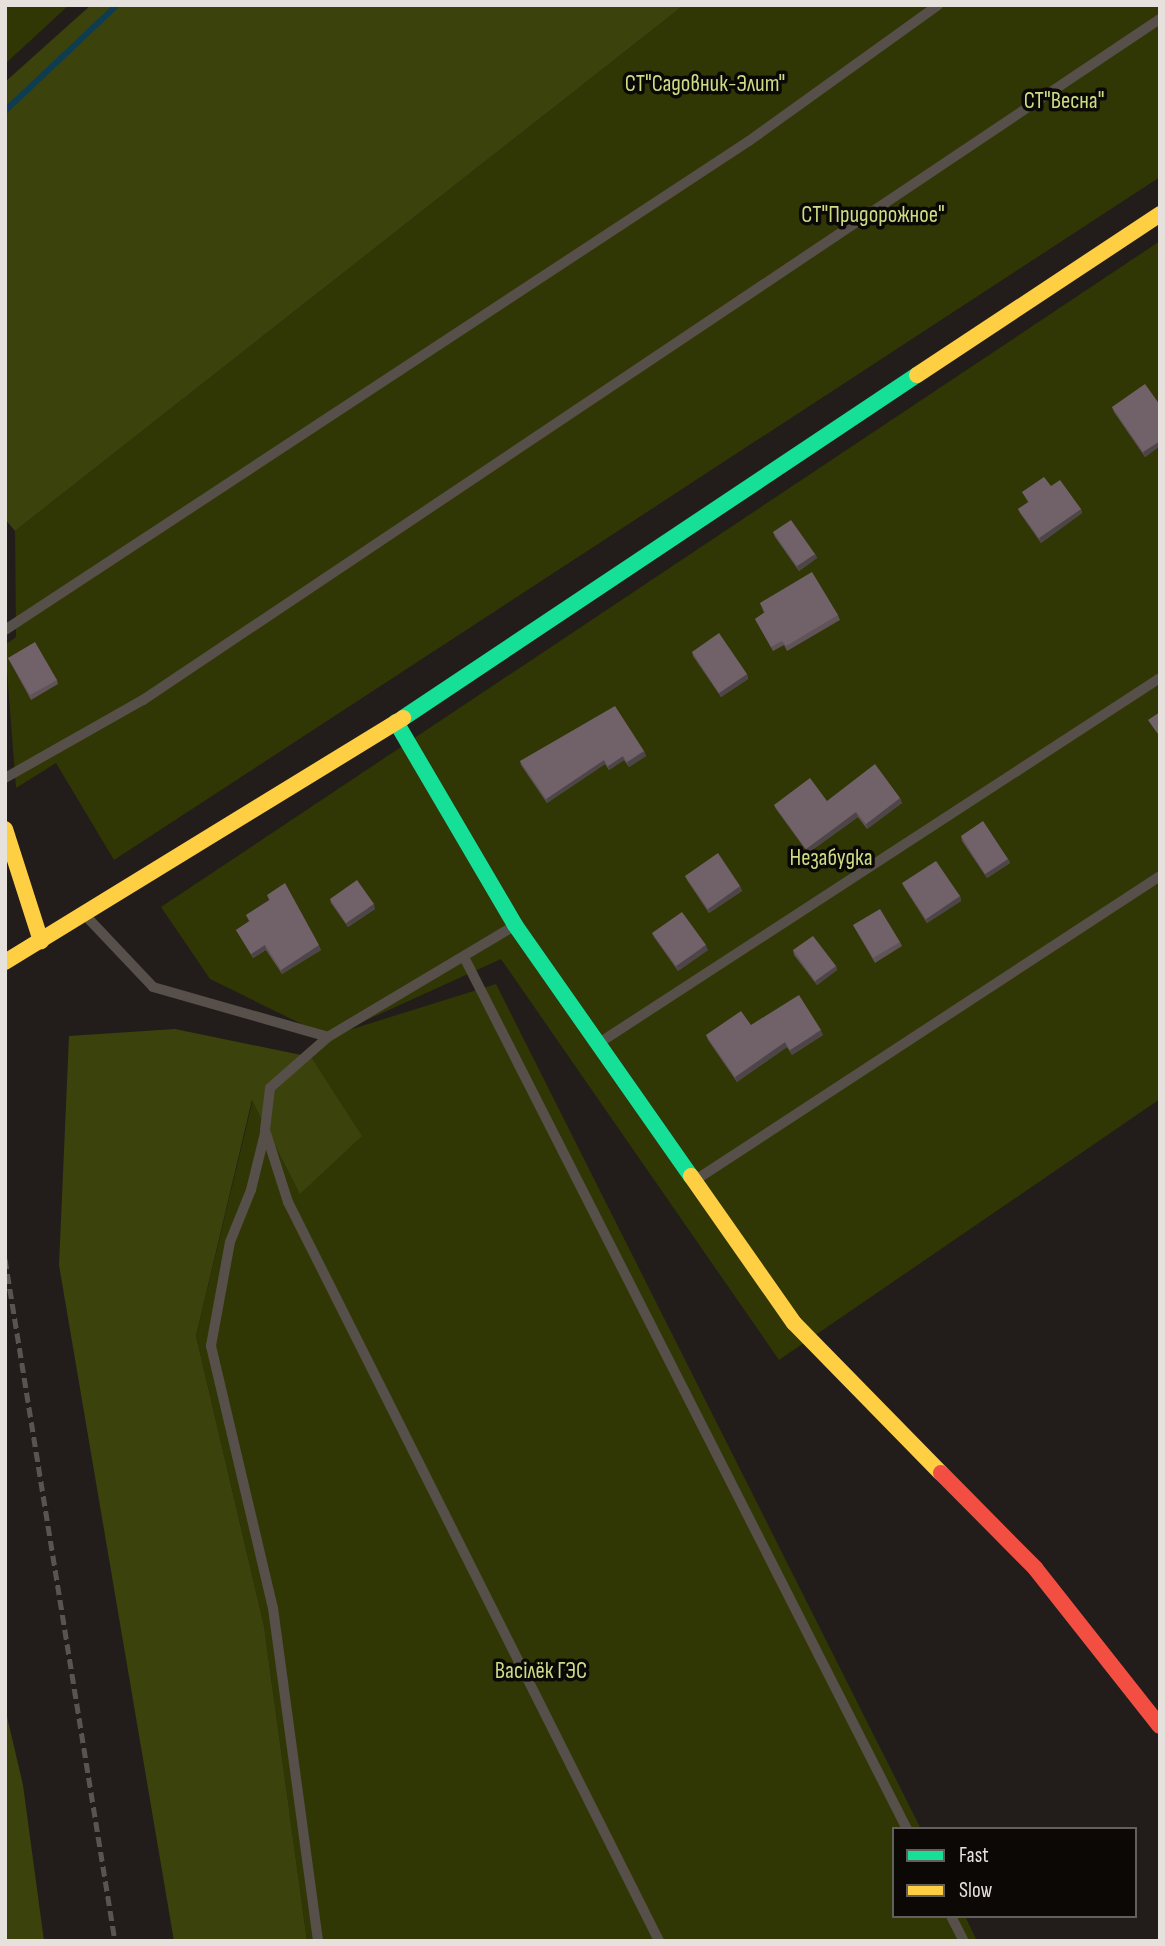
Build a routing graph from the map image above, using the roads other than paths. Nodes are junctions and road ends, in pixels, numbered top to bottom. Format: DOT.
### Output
graph roads {
  1 [pos="938,5"];
  2 [pos="1160,19"];
  3 [pos="1160,214"];
  4 [pos="5,630"];
  5 [pos="1160,678"];
  6 [pos="396,722"];
  7 [pos="5,778"];
  8 [pos="5,829"];
  9 [pos="1160,876"];
  10 [pos="84,914"];
  11 [pos="515,925"];
  12 [pos="41,941"];
  13 [pos="464,957"];
  14 [pos="5,962"];
  15 [pos="328,1037"];
  16 [pos="599,1043"];
  17 [pos="265,1130"];
  18 [pos="695,1180"];
  19 [pos="1160,1726"];
  20 [pos="906,1827"];
  21 [pos="952,1918"];
  22 [pos="318,1941"];
  23 [pos="659,1941"];
  24 [pos="964,1941"];
  1 -- 4 [label="lane"];
  2 -- 7 [label="lane"];
  3 -- 6 [label="street"];
  5 -- 16 [label="lane"];
  6 -- 10 [label="street"];
  6 -- 11 [label="street"];
  8 -- 12 [label="street"];
  9 -- 18 [label="lane"];
  10 -- 12 [label="street"];
  10 -- 15 [label="lane"];
  11 -- 13 [label="lane"];
  11 -- 16 [label="street"];
  12 -- 14 [label="street"];
  13 -- 15 [label="lane"];
  13 -- 20 [label="lane"];
  15 -- 17 [label="lane"];
  16 -- 18 [label="street"];
  17 -- 22 [label="lane"];
  17 -- 23 [label="lane"];
  18 -- 19 [label="street"];
  21 -- 24 [label="lane"];
}
